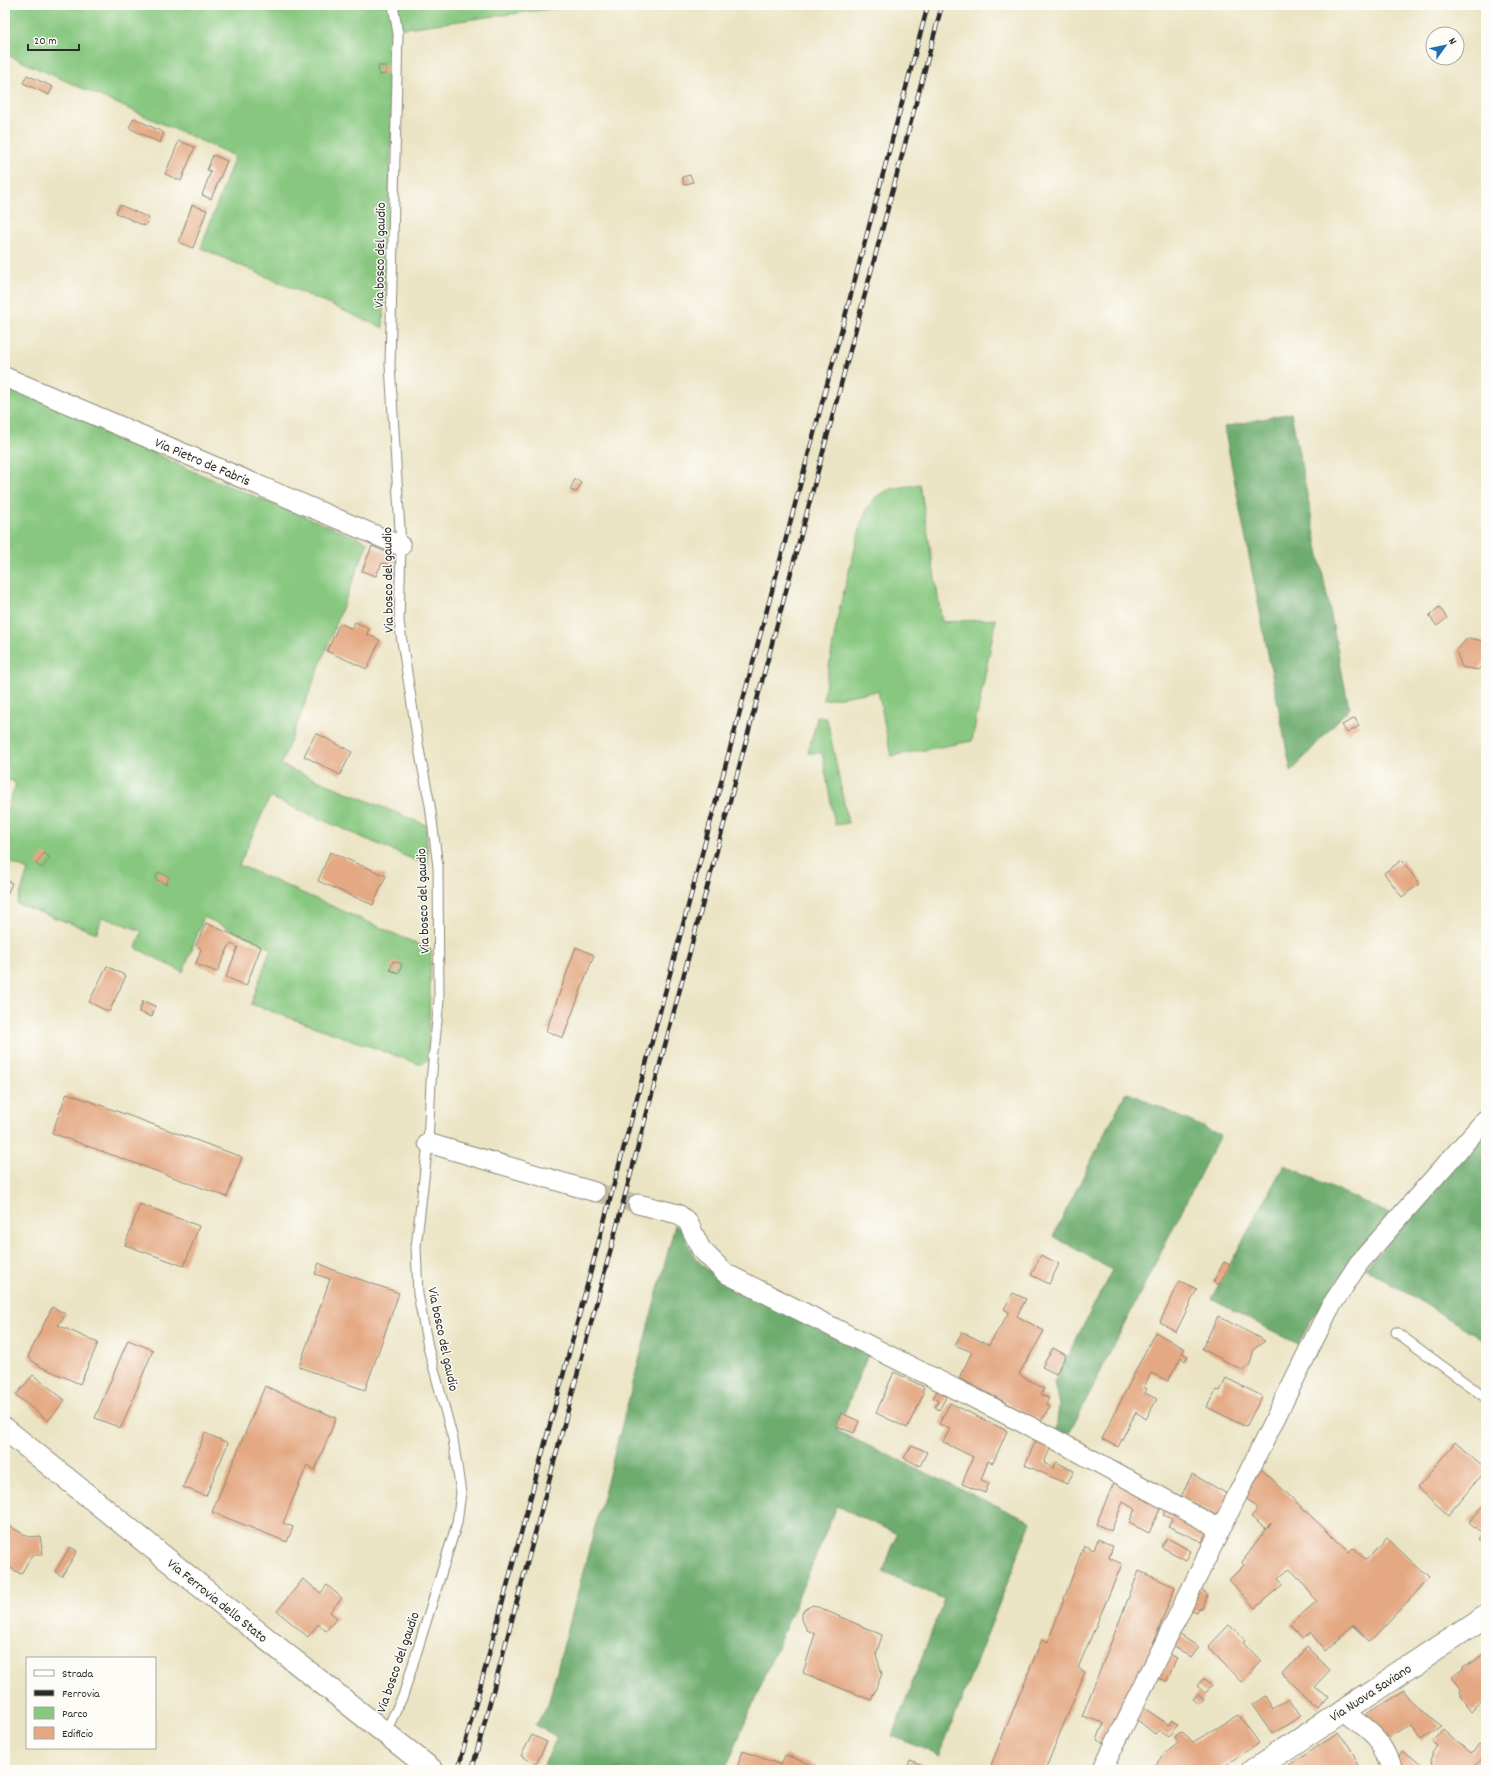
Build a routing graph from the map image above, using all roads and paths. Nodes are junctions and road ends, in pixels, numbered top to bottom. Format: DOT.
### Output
graph roads {
  1 [pos="393,5"];
  2 [pos="5,377"];
  3 [pos="401,546"];
  4 [pos="1486,1119"];
  5 [pos="428,1143"];
  6 [pos="595,1192"];
  7 [pos="638,1204"];
  8 [pos="1396,1332"];
  9 [pos="1486,1398"];
  10 [pos="5,1429"];
  11 [pos="1220,1529"];
  12 [pos="1486,1616"];
  13 [pos="1341,1710"];
  14 [pos="385,1733"];
  15 [pos="432,1770"];
  16 [pos="1102,1770"];
  17 [pos="1254,1770"];
  18 [pos="1393,1770"];
  1 -- 3 [label="lane, Via bosco del gaudio"];
  2 -- 3 [label="street, Via Pietro de Fabris"];
  3 -- 5 [label="lane, Via bosco del gaudio"];
  4 -- 11 [label="street"];
  5 -- 6 [label="street"];
  5 -- 14 [label="lane, Via bosco del gaudio"];
  7 -- 11 [label="street"];
  8 -- 9 [label="lane"];
  10 -- 14 [label="main road, Via Ferrovia dello Stato"];
  11 -- 16 [label="street"];
  12 -- 13 [label="main road, Via Nuova Saviano"];
  13 -- 17 [label="main road, Via Nuova Saviano"];
  13 -- 18 [label="street"];
  14 -- 15 [label="main road, Via Ferrovia dello Stato"];
}
